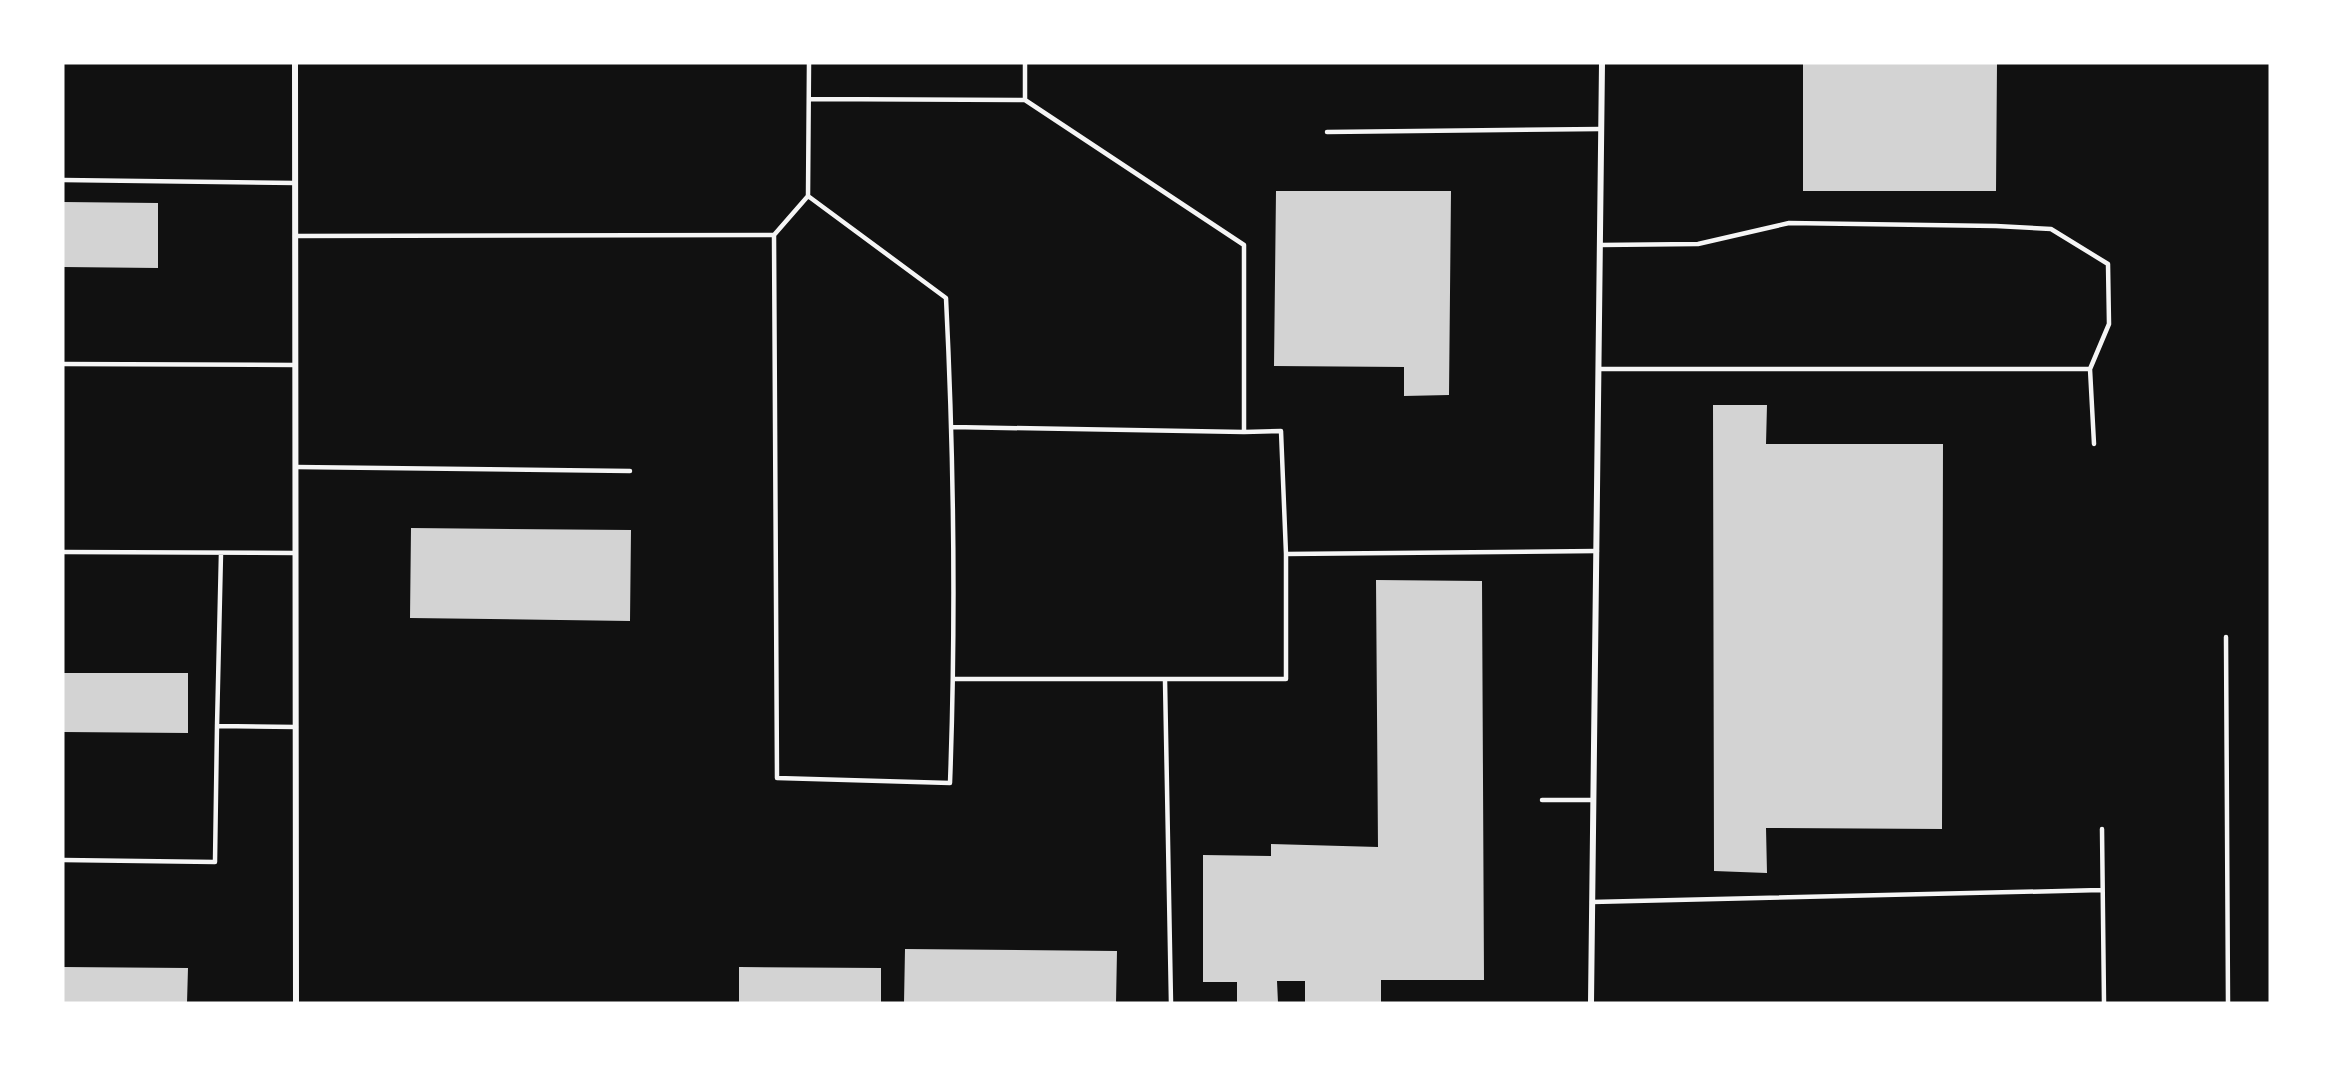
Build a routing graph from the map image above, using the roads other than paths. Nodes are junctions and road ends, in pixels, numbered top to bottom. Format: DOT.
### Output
graph roads {
  1 [pos="295,63"];
  2 [pos="809,63"];
  3 [pos="1025,63"];
  4 [pos="1602,63"];
  5 [pos="809,99"];
  6 [pos="1025,100"];
  7 [pos="1601,129"];
  8 [pos="1327,132"];
  9 [pos="63,180"];
  10 [pos="295,183"];
  11 [pos="808,196"];
  12 [pos="774,235"];
  13 [pos="295,236"];
  14 [pos="1600,245"];
  15 [pos="63,364"];
  16 [pos="295,365"];
  17 [pos="1599,369"];
  18 [pos="2090,369"];
  19 [pos="952,427"];
  20 [pos="1244,432"];
  21 [pos="2094,444"];
  22 [pos="296,467"];
  23 [pos="630,471"];
  24 [pos="1597,551"];
  25 [pos="63,552"];
  26 [pos="221,553"];
  27 [pos="295,553"];
  28 [pos="1286,554"];
  29 [pos="2226,637"];
  30 [pos="954,679"];
  31 [pos="1165,680"];
  32 [pos="217,726"];
  33 [pos="296,727"];
  34 [pos="1542,800"];
  35 [pos="1593,800"];
  36 [pos="2102,829"];
  37 [pos="63,860"];
  38 [pos="2102,890"];
  39 [pos="1592,902"];
  40 [pos="296,1003"];
  41 [pos="1171,1003"];
  42 [pos="1591,1003"];
  43 [pos="2104,1003"];
  44 [pos="2228,1003"];
  1 -- 10 [label="street"];
  2 -- 5 [label="lane"];
  3 -- 6 [label="lane"];
  4 -- 7 [label="street"];
  5 -- 6 [label="lane"];
  5 -- 11 [label="lane"];
  6 -- 20 [label="lane"];
  7 -- 8 [label="lane"];
  7 -- 14 [label="street"];
  9 -- 10 [label="lane"];
  10 -- 13 [label="street"];
  11 -- 12 [label="lane"];
  11 -- 19 [label="lane"];
  12 -- 13 [label="lane"];
  12 -- 30 [label="lane"];
  13 -- 16 [label="street"];
  14 -- 17 [label="street"];
  14 -- 18 [label="lane"];
  15 -- 16 [label="lane"];
  16 -- 22 [label="street"];
  17 -- 18 [label="lane"];
  17 -- 24 [label="street"];
  18 -- 21 [label="lane"];
  19 -- 20 [label="lane"];
  19 -- 30 [label="lane"];
  20 -- 28 [label="lane"];
  22 -- 23 [label="lane"];
  22 -- 27 [label="street"];
  24 -- 28 [label="lane"];
  24 -- 35 [label="street"];
  25 -- 26 [label="lane"];
  26 -- 27 [label="lane"];
  26 -- 32 [label="lane"];
  27 -- 33 [label="street"];
  28 -- 31 [label="lane"];
  29 -- 44 [label="lane"];
  30 -- 31 [label="lane"];
  31 -- 41 [label="lane"];
  32 -- 33 [label="lane"];
  32 -- 37 [label="lane"];
  33 -- 40 [label="street"];
  34 -- 35 [label="lane"];
  35 -- 39 [label="street"];
  36 -- 38 [label="lane"];
  38 -- 39 [label="lane"];
  38 -- 43 [label="lane"];
  39 -- 42 [label="street"];
}
